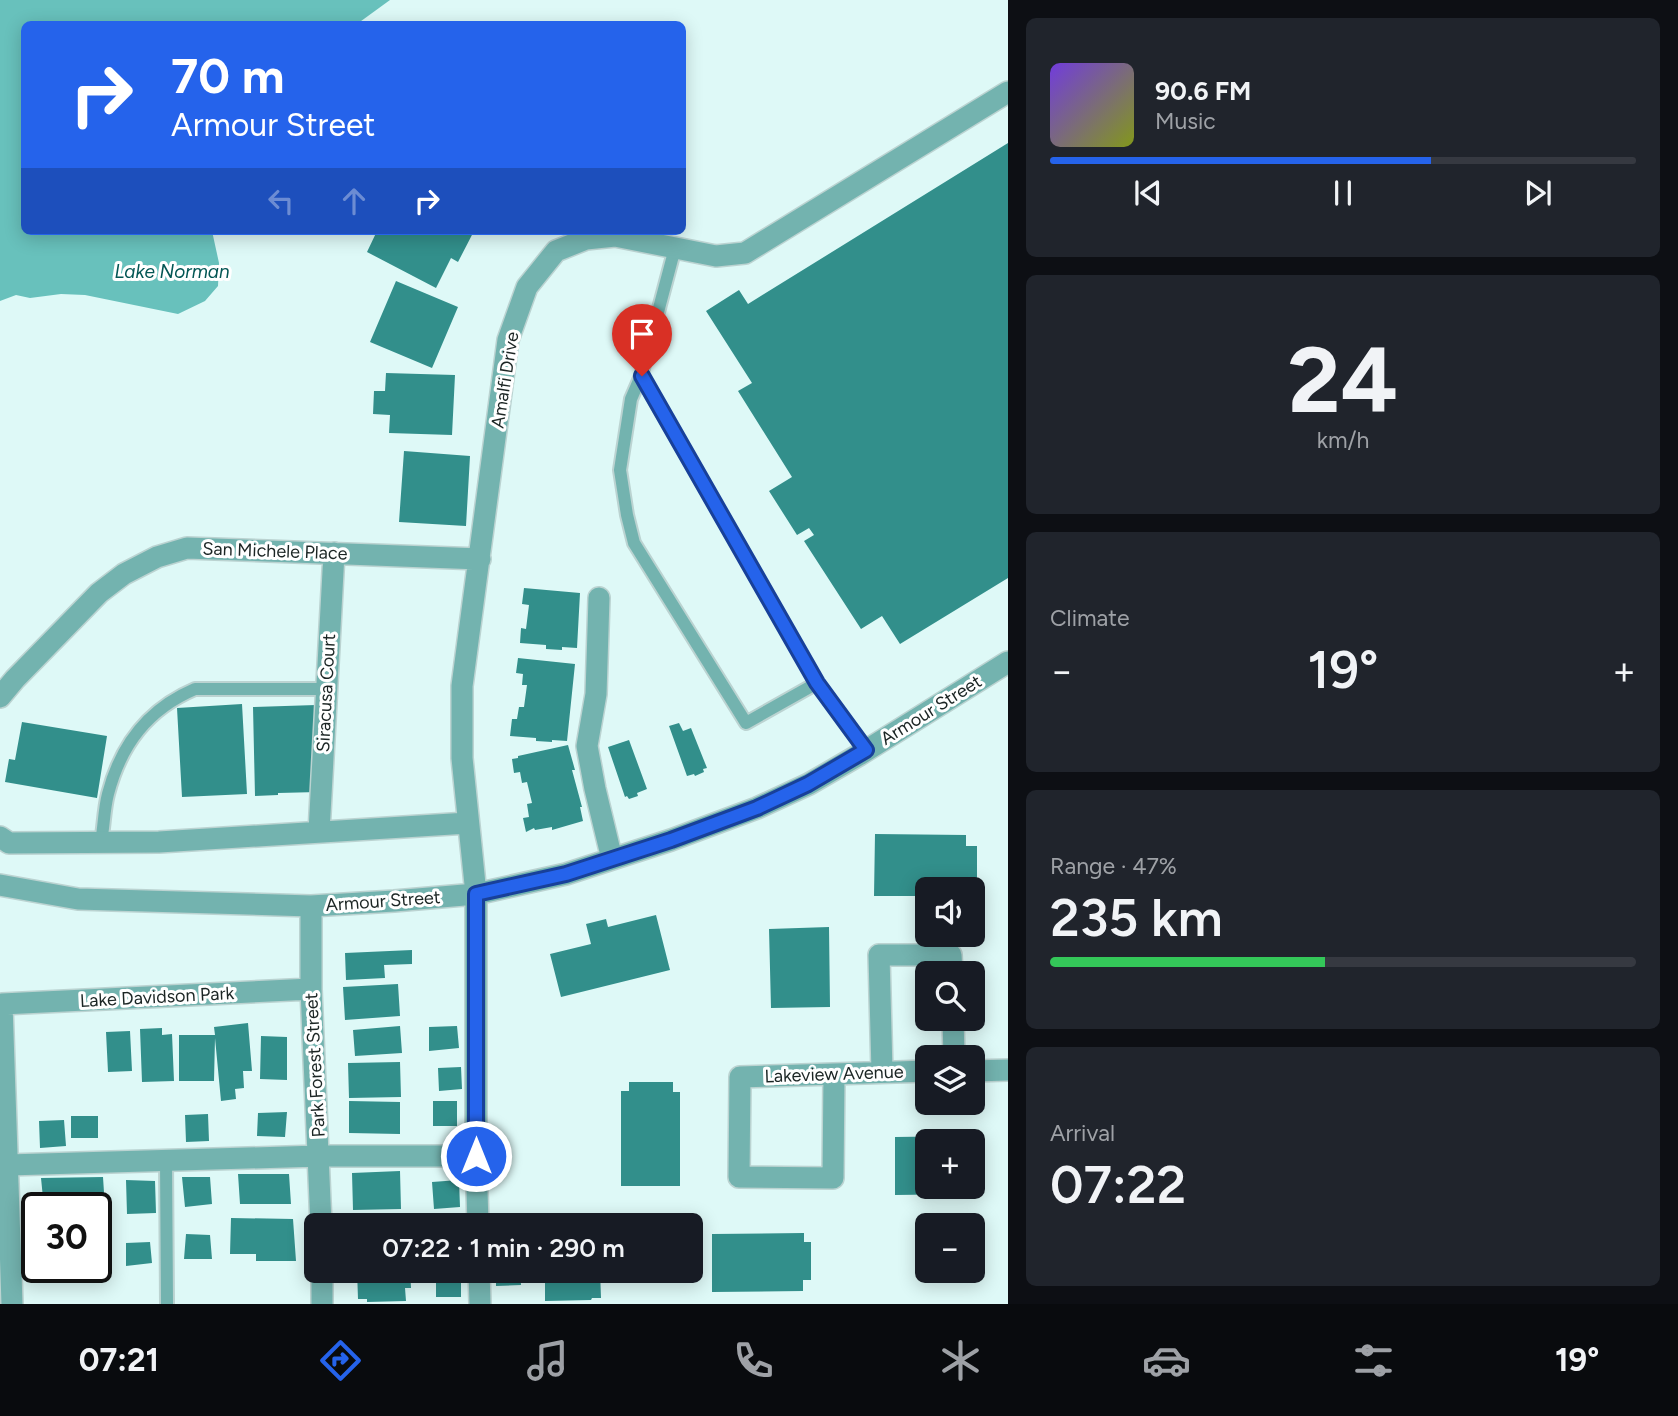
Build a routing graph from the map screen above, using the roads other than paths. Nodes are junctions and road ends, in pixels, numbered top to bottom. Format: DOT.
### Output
graph roads {
  1 [pos="1008,92"];
  2 [pos="676,248"];
  3 [pos="642,376"];
  4 [pos="334,553"];
  5 [pos="480,559"];
  6 [pos="599,598"];
  7 [pos="1008,662"];
  8 [pos="817,683"];
  9 [pos="327,689"];
  10 [pos="0,697"];
  11 [pos="866,750"];
  12 [pos="468,823"];
  13 [pos="319,832"];
  14 [pos="0,837"];
  15 [pos="101,842"];
  16 [pos="612,859"];
  17 [pos="0,885"];
  18 [pos="476,894"];
  19 [pos="311,906"];
  20 [pos="951,961"];
  21 [pos="311,989"];
  22 [pos="1008,1070"];
  23 [pos="985,1071"];
  24 [pos="881,1072"];
  25 [pos="915,1072"];
  26 [pos="834,1075"];
  27 [pos="319,1156"];
  28 [pos="476,1156"];
  29 [pos="166,1160"];
  30 [pos="8,1165"];
  31 [pos="321,1213"];
  32 [pos="478,1213"];
  33 [pos="322,1283"];
  34 [pos="479,1283"];
  35 [pos="12,1304"];
  36 [pos="167,1304"];
  37 [pos="323,1304"];
  38 [pos="480,1304"];
  1 -- 2 [label="street, Amalfi Drive"];
  2 -- 3 [label="lane"];
  2 -- 5 [label="street, Amalfi Drive"];
  3 -- 8 [label="lane"];
  3 -- 8 [label="lane"];
  4 -- 5 [label="street, San Michele Place"];
  4 -- 9 [label="street, Siracusa Court"];
  4 -- 10 [label="street, San Michele Place"];
  5 -- 12 [label="street, Amalfi Drive"];
  6 -- 16 [label="street"];
  7 -- 11 [label="street, Armour Street"];
  8 -- 11 [label="lane"];
  9 -- 13 [label="street, Siracusa Court"];
  9 -- 15 [label="lane"];
  11 -- 16 [label="street, Armour Street"];
  12 -- 13 [label="street"];
  12 -- 18 [label="street, Amalfi Drive"];
  13 -- 15 [label="street"];
  14 -- 15 [label="street"];
  16 -- 18 [label="street, Armour Street"];
  17 -- 19 [label="street, Armour Street"];
  18 -- 19 [label="street, Armour Street"];
  18 -- 28 [label="street, Amalfi Drive"];
  19 -- 21 [label="street, Park Forest Street"];
  20 -- 24 [label="street"];
  21 -- 27 [label="street, Park Forest Street"];
  21 -- 30 [label="street, Lake Davidson Park"];
  22 -- 23 [label="street"];
  24 -- 25 [label="street, Lakeview Avenue"];
  24 -- 26 [label="street, Lakeview Avenue"];
  26 -- 26 [label="street, Lakeview Avenue"];
  27 -- 28 [label="street"];
  27 -- 29 [label="street"];
  27 -- 31 [label="street, Park Forest Street"];
  28 -- 32 [label="street, Amalfi Drive"];
  29 -- 30 [label="street"];
  29 -- 36 [label="lane"];
  30 -- 35 [label="street"];
  33 -- 37 [label="street"];
  34 -- 38 [label="street"];
}
